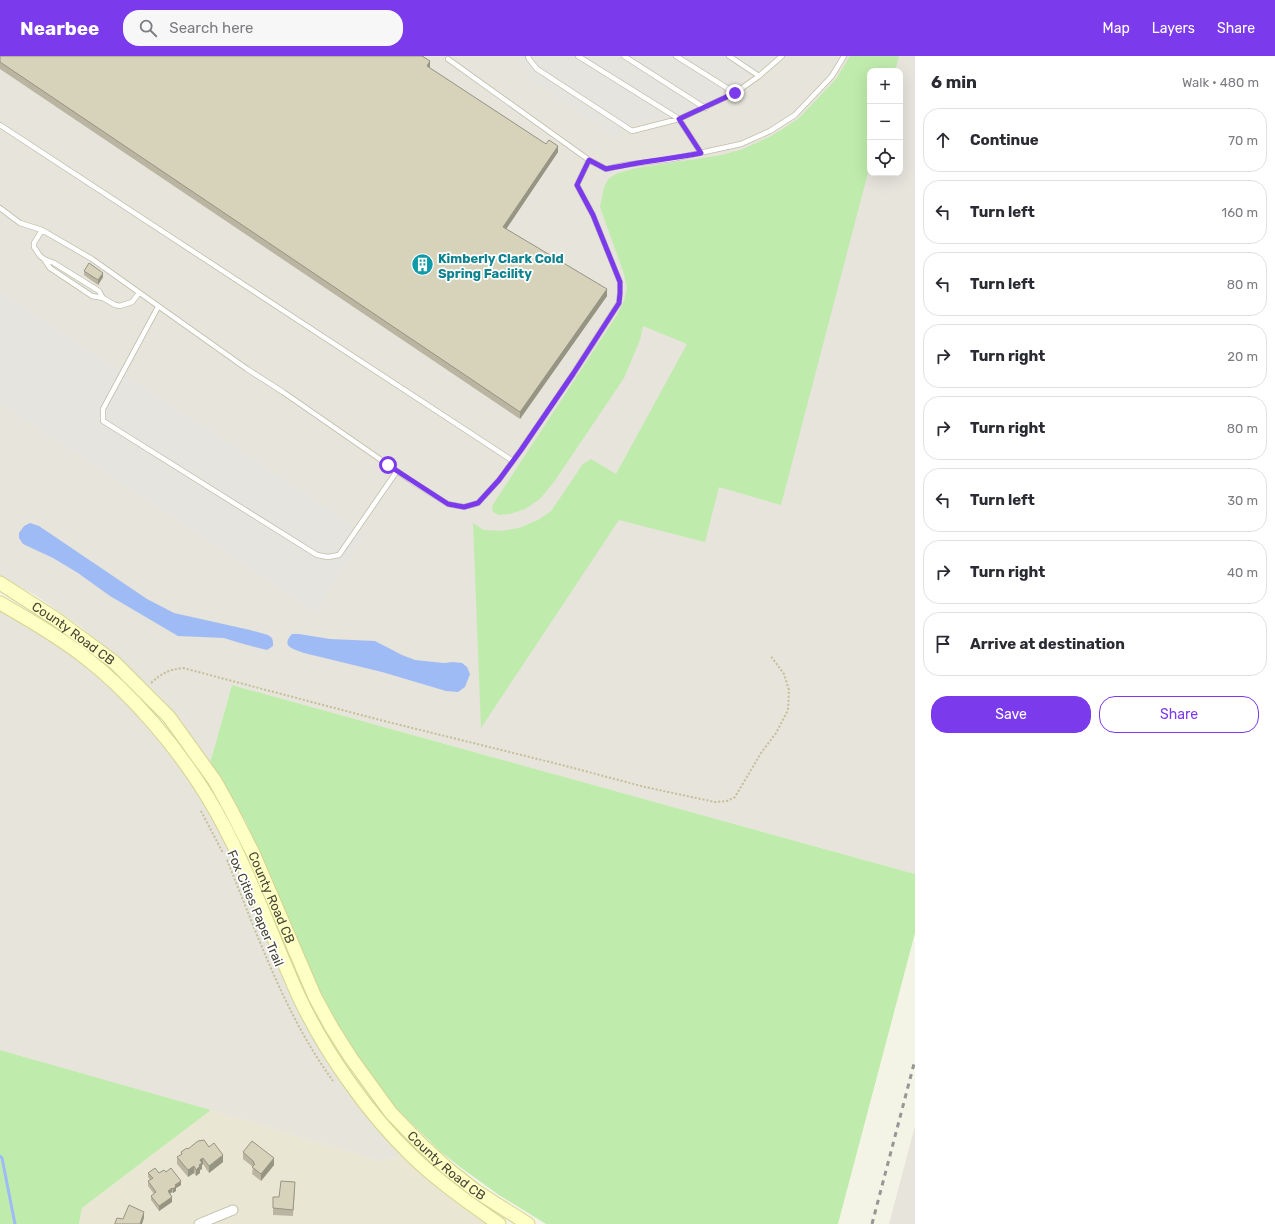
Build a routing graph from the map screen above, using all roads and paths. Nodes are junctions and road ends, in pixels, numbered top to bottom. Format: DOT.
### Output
graph roads {
  1 [pos="528,56"];
  2 [pos="578,56"];
  3 [pos="624,56"];
  4 [pos="676,56"];
  5 [pos="729,56"];
  6 [pos="782,56"];
  7 [pos="844,56"];
  8 [pos="448,59"];
  9 [pos="759,76"];
  10 [pos="735,93"];
  11 [pos="705,108"];
  12 [pos="679,119"];
  13 [pos="0,125"];
  14 [pos="701,153"];
  15 [pos="589,160"];
  16 [pos="0,208"];
  17 [pos="42,230"];
  18 [pos="44,259"];
  19 [pos="138,293"];
  20 [pos="103,298"];
  21 [pos="158,307"];
  22 [pos="513,461"];
  23 [pos="397,471"];
  24 [pos="0,583"];
  25 [pos="0,603"];
  26 [pos="770,655"];
  27 [pos="142,690"];
  28 [pos="201,810"];
  29 [pos="334,1082"];
  30 [pos="233,1210"];
  31 [pos="199,1224"];
  32 [pos="499,1224"];
  33 [pos="528,1224"];
  1 -- 12 [label="lane"];
  2 -- 12 [label="lane"];
  3 -- 11 [label="lane"];
  4 -- 10 [label="lane"];
  5 -- 9 [label="lane"];
  6 -- 9 [label="lane"];
  7 -- 14 [label="lane"];
  8 -- 15 [label="lane"];
  9 -- 10 [label="lane"];
  10 -- 11 [label="lane"];
  11 -- 12 [label="lane"];
  12 -- 14 [label="lane"];
  13 -- 22 [label="lane"];
  14 -- 15 [label="lane"];
  15 -- 22 [label="lane"];
  16 -- 17 [label="lane"];
  17 -- 18 [label="lane"];
  17 -- 19 [label="lane"];
  18 -- 20 [label="lane"];
  18 -- 20 [label="lane"];
  19 -- 20 [label="lane"];
  19 -- 21 [label="lane"];
  21 -- 23 [label="lane"];
  21 -- 23 [label="lane"];
  22 -- 23 [label="lane"];
  24 -- 27 [label="main road, County Road CB"];
  25 -- 32 [label="main road, County Road CB"];
  26 -- 27 [label="path"];
  27 -- 33 [label="main road, County Road CB"];
  28 -- 29 [label="path, Fox Cities Paper Trail"];
  30 -- 31 [label="street"];
}
